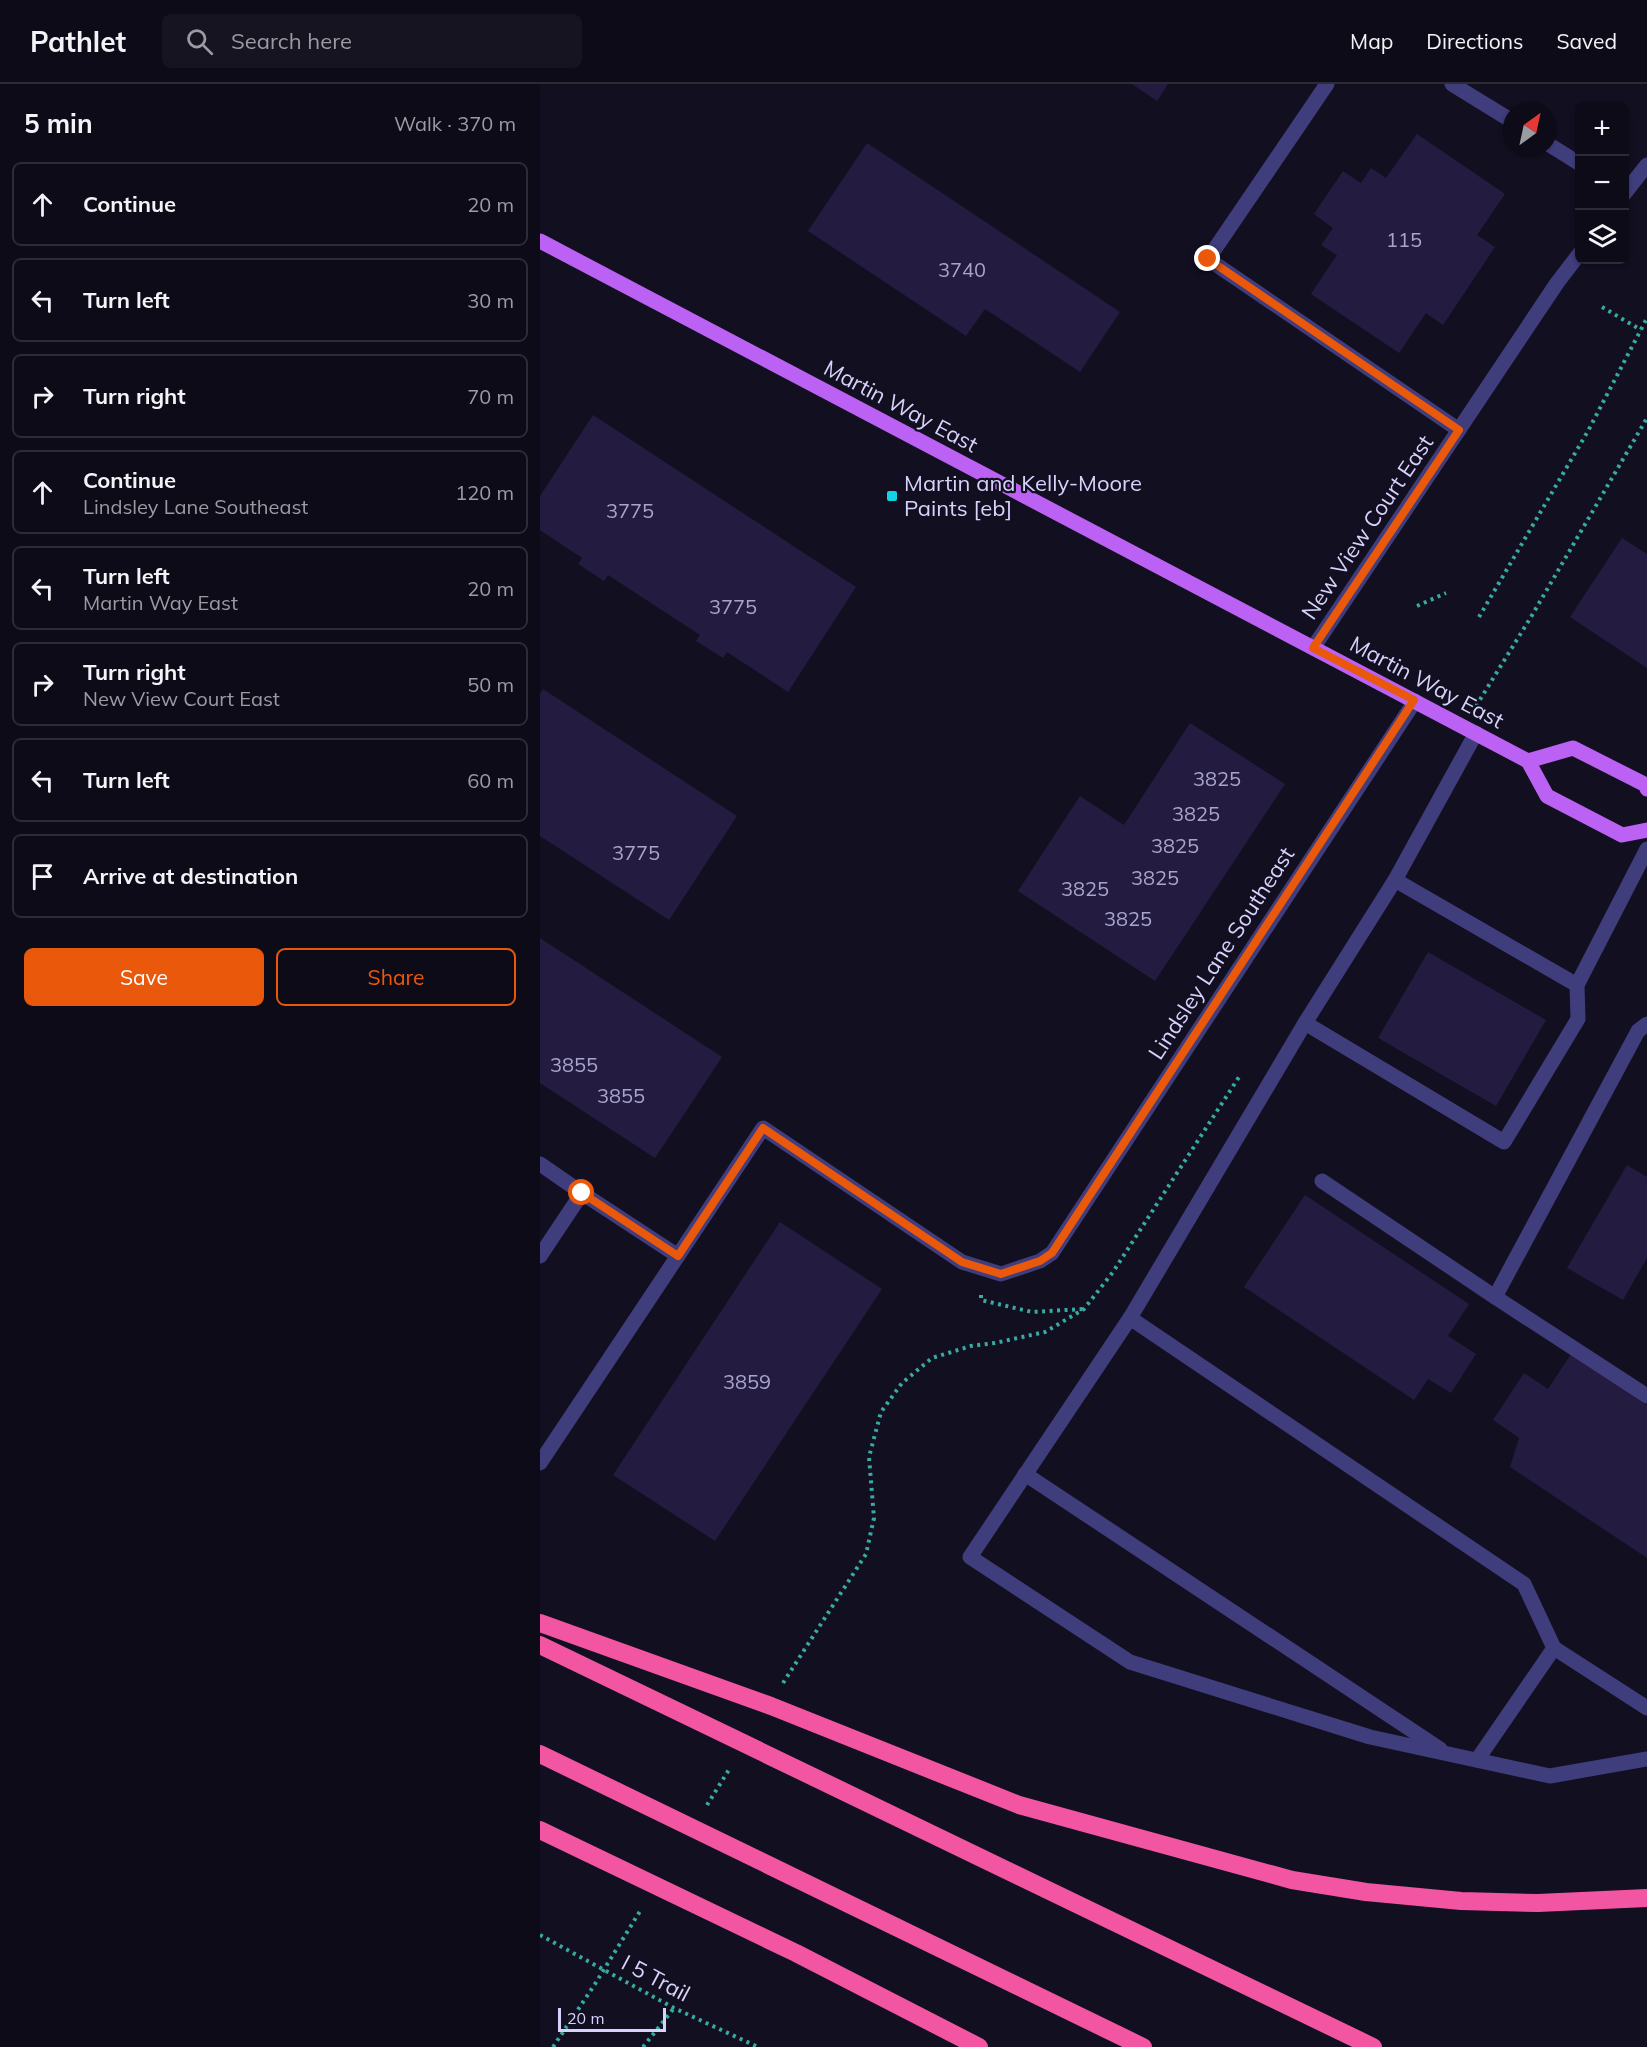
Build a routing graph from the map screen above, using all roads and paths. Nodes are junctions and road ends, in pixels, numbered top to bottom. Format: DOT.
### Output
graph roads {
  1 [pos="1328,84"];
  2 [pos="1452,84"];
  3 [pos="1503,115"];
  4 [pos="1557,150"];
  5 [pos="1575,161"];
  6 [pos="1647,165"];
  7 [pos="1629,188"];
  8 [pos="540,241"];
  9 [pos="1575,260"];
  10 [pos="1602,307"];
  11 [pos="1647,318"];
  12 [pos="1641,330"];
  13 [pos="1647,418"];
  14 [pos="1459,430"];
  15 [pos="1446,593"];
  16 [pos="1417,606"];
  17 [pos="1479,617"];
  18 [pos="1531,617"];
  19 [pos="1313,648"];
  20 [pos="1414,700"];
  21 [pos="1476,733"];
  22 [pos="1528,761"];
  23 [pos="1647,789"];
  24 [pos="1647,830"];
  25 [pos="1647,849"];
  26 [pos="1395,880"];
  27 [pos="1577,986"];
  28 [pos="1305,1023"];
  29 [pos="1647,1024"];
  30 [pos="540,1164"];
  31 [pos="1322,1181"];
  32 [pos="582,1193"];
  33 [pos="540,1256"];
  34 [pos="678,1256"];
  35 [pos="981,1268"];
  36 [pos="1495,1297"];
  37 [pos="1084,1309"];
  38 [pos="1130,1318"];
  39 [pos="1647,1396"];
  40 [pos="540,1463"];
  41 [pos="1025,1474"];
  42 [pos="540,1623"];
  43 [pos="540,1645"];
  44 [pos="1554,1648"];
  45 [pos="1647,1708"];
  46 [pos="540,1754"];
  47 [pos="1448,1754"];
  48 [pos="1647,1759"];
  49 [pos="1477,1760"];
  50 [pos="540,1830"];
  51 [pos="1647,1898"];
  52 [pos="540,1935"];
  53 [pos="595,1984"];
  54 [pos="674,2008"];
  55 [pos="553,2047"];
  56 [pos="643,2047"];
  57 [pos="758,2047"];
  58 [pos="979,2047"];
  59 [pos="1143,2047"];
  60 [pos="1373,2047"];
  1 -- 14 [label="street"];
  2 -- 3 [label="street"];
  4 -- 5 [label="street"];
  6 -- 7 [label="street"];
  8 -- 19 [label="main road, Martin Way East"];
  9 -- 14 [label="street, New View Court East"];
  10 -- 12 [label="path"];
  11 -- 12 [label="path"];
  12 -- 17 [label="path"];
  13 -- 18 [label="path"];
  14 -- 19 [label="street, New View Court East"];
  15 -- 16 [label="path"];
  19 -- 20 [label="main road, Martin Way East"];
  20 -- 21 [label="main road, Martin Way East"];
  20 -- 35 [label="street, Lindsley Lane Southeast"];
  21 -- 22 [label="main road, Martin Way East"];
  21 -- 26 [label="street"];
  22 -- 23 [label="main road"];
  22 -- 24 [label="main road"];
  25 -- 27 [label="street"];
  26 -- 27 [label="street"];
  26 -- 28 [label="street"];
  27 -- 28 [label="street"];
  28 -- 38 [label="street"];
  29 -- 36 [label="street"];
  30 -- 32 [label="street"];
  31 -- 36 [label="street"];
  32 -- 33 [label="street"];
  32 -- 34 [label="street"];
  34 -- 35 [label="street, Lindsley Lane Southeast"];
  34 -- 40 [label="street"];
  35 -- 37 [label="path"];
  36 -- 39 [label="street"];
  38 -- 41 [label="street"];
  38 -- 44 [label="street"];
  41 -- 47 [label="street"];
  41 -- 47 [label="street"];
  42 -- 51 [label="highway"];
  43 -- 60 [label="highway"];
  44 -- 45 [label="street"];
  44 -- 49 [label="street"];
  46 -- 59 [label="highway"];
  47 -- 49 [label="street"];
  48 -- 49 [label="street"];
  50 -- 58 [label="highway"];
  52 -- 54 [label="path, I 5 Trail"];
  53 -- 55 [label="path"];
  54 -- 56 [label="path"];
  54 -- 57 [label="path, I 5 Trail"];
}
